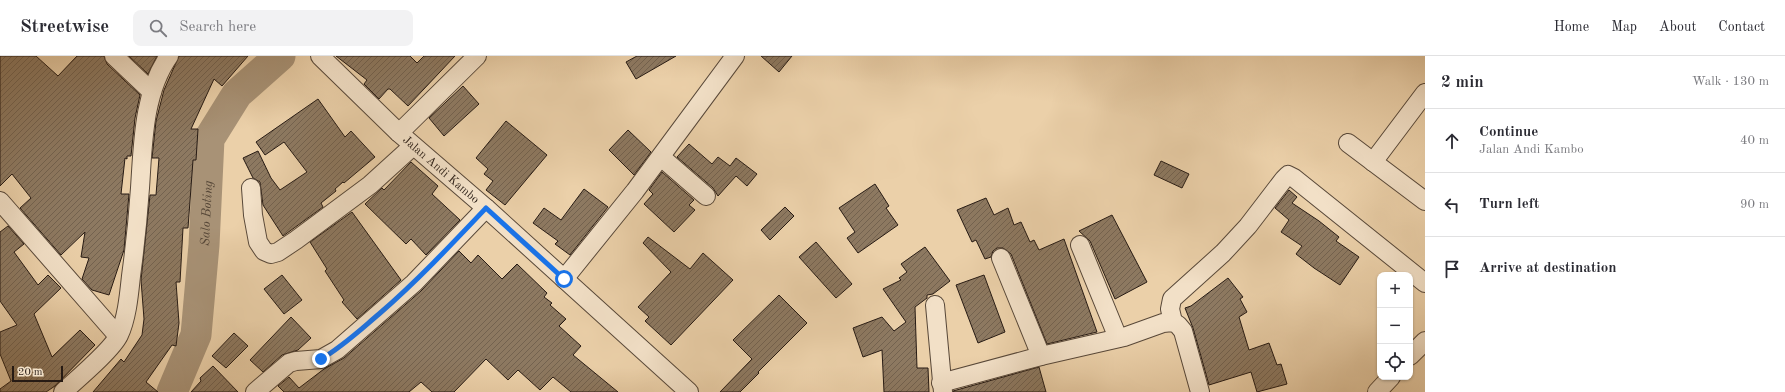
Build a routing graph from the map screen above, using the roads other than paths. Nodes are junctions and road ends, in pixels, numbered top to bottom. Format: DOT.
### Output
graph roads {
  1 [pos="114,56"];
  2 [pos="169,56"];
  3 [pos="477,56"];
  4 [pos="736,56"];
  5 [pos="327,59"];
  6 [pos="152,92"];
  7 [pos="1425,93"];
  8 [pos="398,133"];
  9 [pos="1348,143"];
  10 [pos="413,146"];
  11 [pos="661,157"];
  12 [pos="1374,162"];
  13 [pos="251,188"];
  14 [pos="706,196"];
  15 [pos="0,201"];
  16 [pos="1425,201"];
  17 [pos="486,208"];
  18 [pos="1080,245"];
  19 [pos="1001,258"];
  20 [pos="564,279"];
  21 [pos="1425,283"];
  22 [pos="935,305"];
  23 [pos="1173,322"];
  24 [pos="118,336"];
  25 [pos="1118,338"];
  26 [pos="1425,340"];
  27 [pos="1413,353"];
  28 [pos="1041,356"];
  29 [pos="1388,380"];
  30 [pos="668,386"];
  31 [pos="942,387"];
  32 [pos="63,392"];
  33 [pos="256,392"];
  34 [pos="689,392"];
  35 [pos="1200,392"];
  36 [pos="1377,392"];
  1 -- 6 [label="street"];
  2 -- 6 [label="street"];
  3 -- 8 [label="street"];
  4 -- 11 [label="street"];
  5 -- 8 [label="street, Jalan Andi Kambo"];
  6 -- 24 [label="street"];
  7 -- 12 [label="street"];
  8 -- 10 [label="street, Jalan Andi Kambo"];
  9 -- 12 [label="street"];
  10 -- 13 [label="street"];
  10 -- 17 [label="street, Jalan Andi Kambo"];
  11 -- 14 [label="street"];
  11 -- 20 [label="street"];
  12 -- 16 [label="street"];
  15 -- 24 [label="street"];
  17 -- 20 [label="street, Jalan Andi Kambo"];
  17 -- 33 [label="street"];
  18 -- 25 [label="street"];
  19 -- 28 [label="street"];
  20 -- 30 [label="street, Jalan Andi Kambo"];
  21 -- 23 [label="street"];
  22 -- 31 [label="street"];
  23 -- 25 [label="street"];
  23 -- 35 [label="street"];
  24 -- 32 [label="street"];
  25 -- 28 [label="street"];
  26 -- 27 [label="street"];
  28 -- 31 [label="street"];
  29 -- 36 [label="street"];
  30 -- 34 [label="street, Jalan Andi Kambo"];
}
